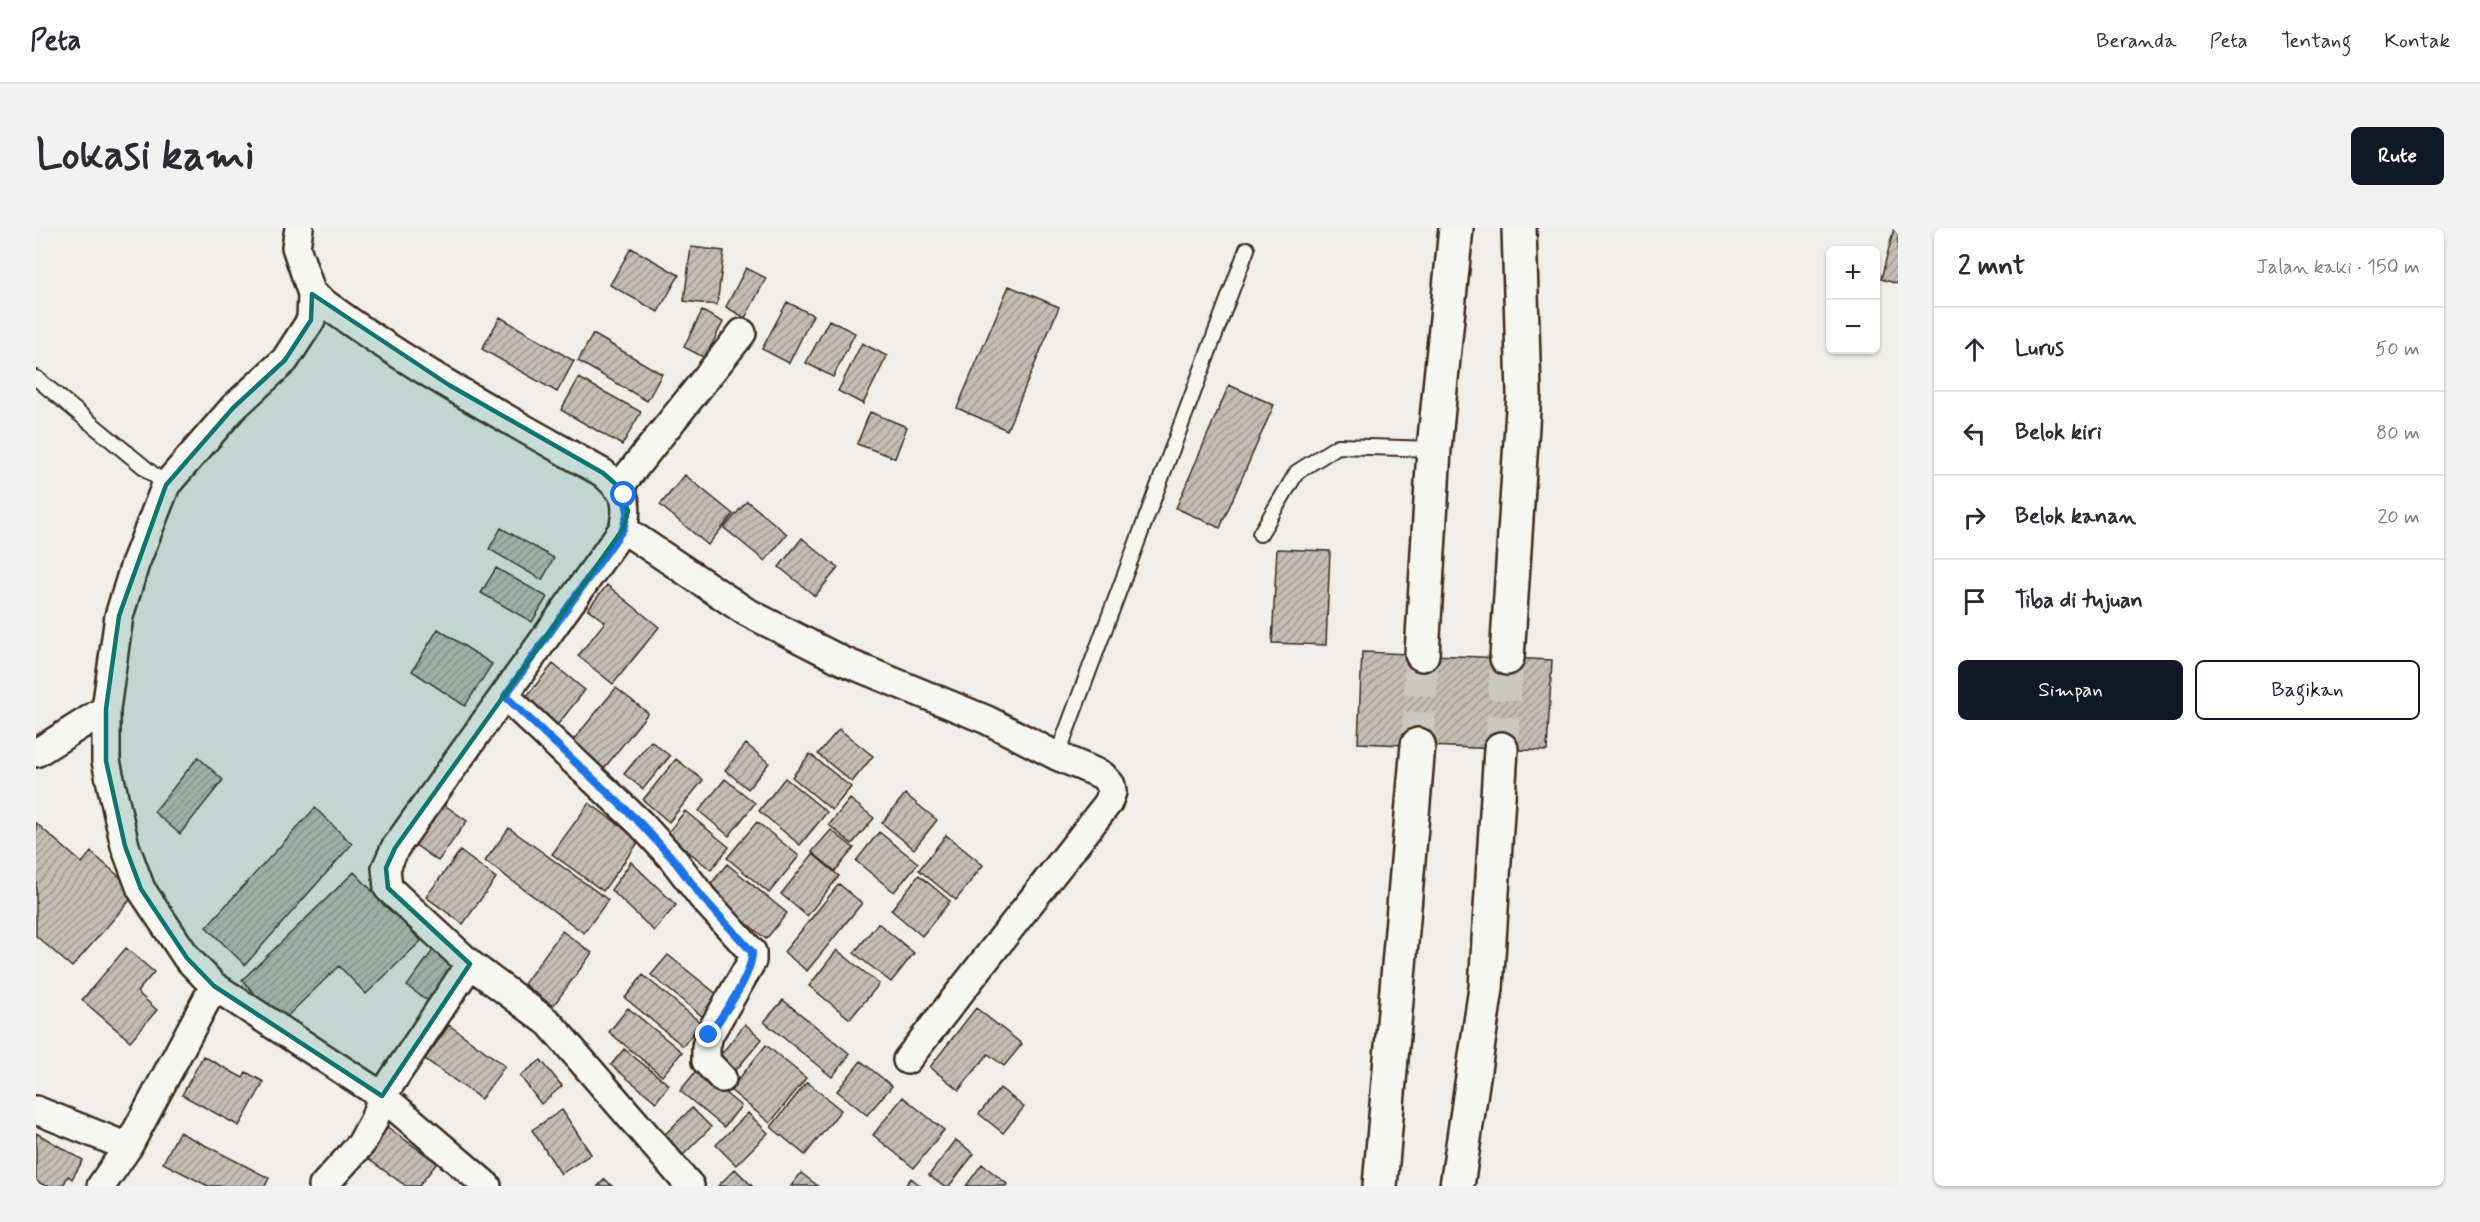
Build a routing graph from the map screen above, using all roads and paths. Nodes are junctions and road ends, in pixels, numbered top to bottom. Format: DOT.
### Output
graph roads {
  1 [pos="299,228"];
  2 [pos="1456,228"];
  3 [pos="1519,228"];
  4 [pos="1247,249"];
  5 [pos="312,294"];
  6 [pos="742,333"];
  7 [pos="36,378"];
  8 [pos="1434,449"];
  9 [pos="166,485"];
  10 [pos="619,487"];
  11 [pos="623,529"];
  12 [pos="1260,534"];
  13 [pos="1422,654"];
  14 [pos="1507,658"];
  15 [pos="505,696"];
  16 [pos="106,709"];
  17 [pos="1418,745"];
  18 [pos="1501,749"];
  19 [pos="36,753"];
  20 [pos="1057,756"];
  21 [pos="470,964"];
  22 [pos="214,986"];
  23 [pos="907,1060"];
  24 [pos="722,1078"];
  25 [pos="382,1096"];
  26 [pos="36,1110"];
  27 [pos="128,1147"];
  28 [pos="101,1186"];
  29 [pos="323,1186"];
  30 [pos="487,1186"];
  31 [pos="690,1186"];
  32 [pos="1380,1186"];
  33 [pos="1457,1186"];
  1 -- 5 [label="street"];
  2 -- 8 [label="highway"];
  3 -- 14 [label="highway"];
  4 -- 20 [label="lane"];
  5 -- 9 [label="street"];
  5 -- 10 [label="street"];
  6 -- 10 [label="street"];
  7 -- 9 [label="lane"];
  8 -- 12 [label="lane"];
  8 -- 13 [label="highway"];
  9 -- 16 [label="street"];
  10 -- 11 [label="street"];
  11 -- 15 [label="street"];
  11 -- 20 [label="street"];
  15 -- 21 [label="street"];
  15 -- 24 [label="street"];
  16 -- 19 [label="street"];
  16 -- 22 [label="street"];
  17 -- 32 [label="highway"];
  18 -- 33 [label="highway"];
  20 -- 23 [label="street"];
  21 -- 25 [label="street"];
  21 -- 31 [label="street"];
  22 -- 25 [label="street"];
  22 -- 27 [label="street"];
  25 -- 29 [label="street"];
  25 -- 30 [label="street"];
  26 -- 27 [label="street"];
  27 -- 28 [label="street"];
}
